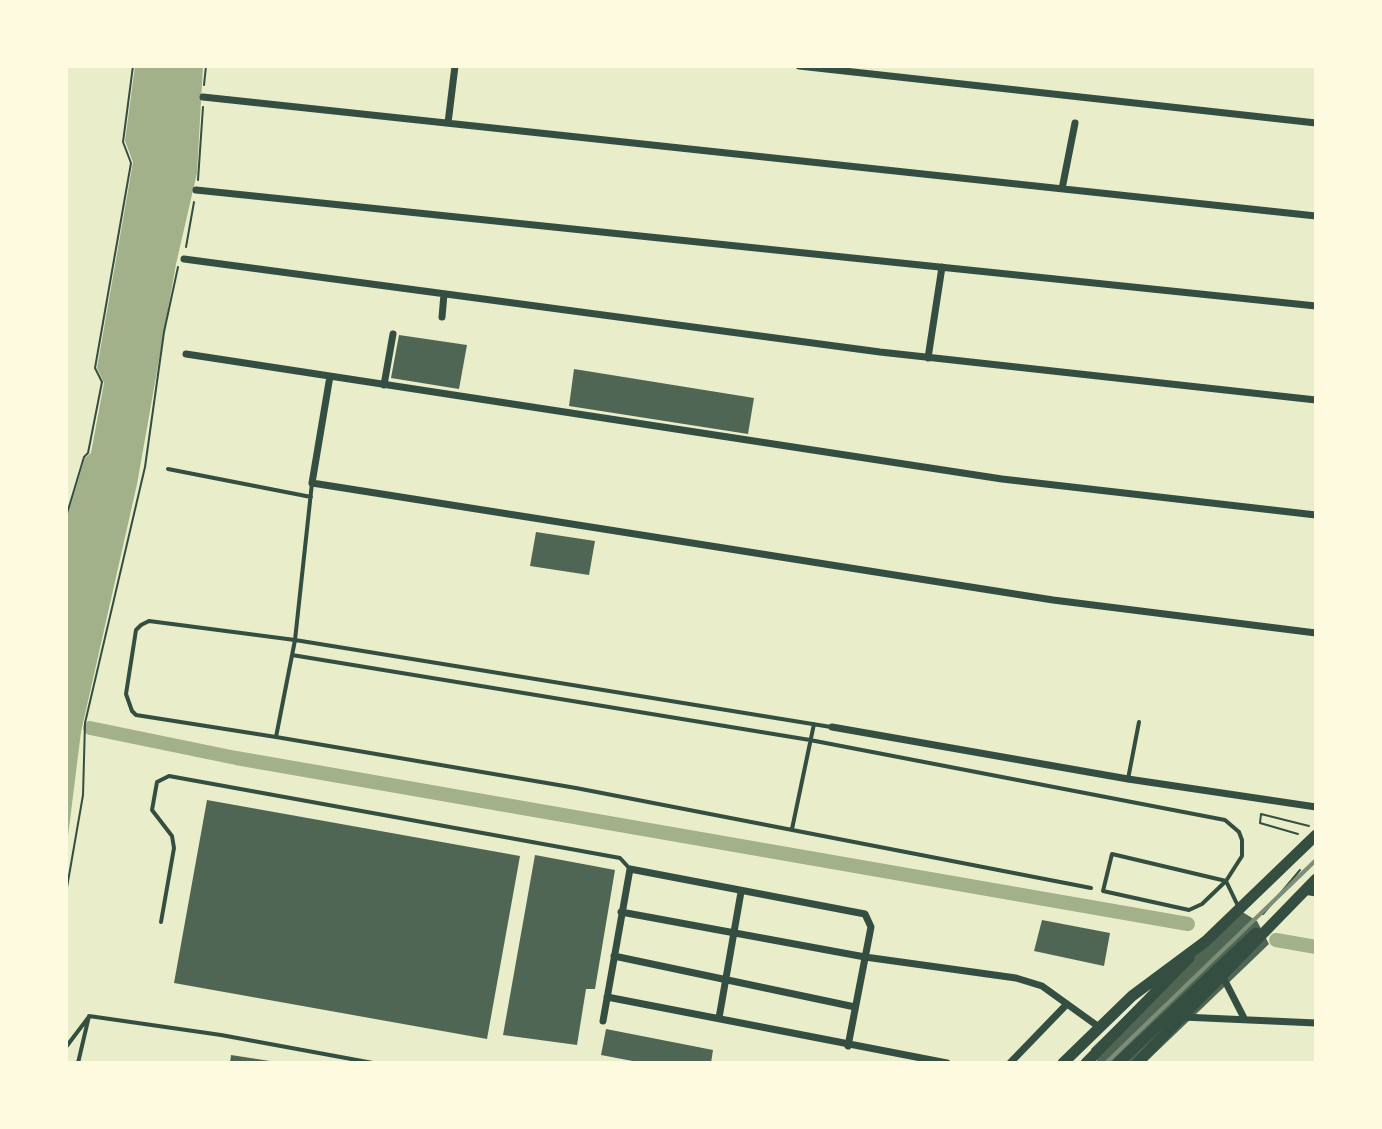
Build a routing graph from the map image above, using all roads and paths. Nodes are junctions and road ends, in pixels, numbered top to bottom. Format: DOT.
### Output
graph roads {
  1 [pos="133,66"];
  2 [pos="206,66"];
  3 [pos="455,66"];
  4 [pos="799,66"];
  5 [pos="203,97"];
  6 [pos="448,123"];
  7 [pos="1075,123"];
  8 [pos="1316,123"];
  9 [pos="1062,189"];
  10 [pos="196,190"];
  11 [pos="1316,216"];
  12 [pos="184,259"];
  13 [pos="942,267"];
  14 [pos="444,294"];
  15 [pos="1316,306"];
  16 [pos="442,317"];
  17 [pos="393,334"];
  18 [pos="186,354"];
  19 [pos="928,358"];
  20 [pos="330,376"];
  21 [pos="384,385"];
  22 [pos="1316,400"];
  23 [pos="168,469"];
  24 [pos="312,483"];
  25 [pos="311,497"];
  26 [pos="1316,515"];
  27 [pos="66,518"];
  28 [pos="66,528"];
  29 [pos="1316,633"];
  30 [pos="295,640"];
  31 [pos="292,655"];
  32 [pos="1139,722"];
  33 [pos="814,724"];
  34 [pos="832,727"];
  35 [pos="276,737"];
  36 [pos="810,740"];
  37 [pos="1128,779"];
  38 [pos="1316,807"];
  39 [pos="1316,828"];
  40 [pos="792,829"];
  41 [pos="1293,831"];
  42 [pos="1316,835"];
  43 [pos="1306,862"];
  44 [pos="630,869"];
  45 [pos="1316,879"];
  46 [pos="1226,881"];
  47 [pos="1091,888"];
  48 [pos="741,892"];
  49 [pos="1310,892"];
  50 [pos="66,893"];
  51 [pos="1240,908"];
  52 [pos="1285,910"];
  53 [pos="621,912"];
  54 [pos="1257,921"];
  55 [pos="161,922"];
  56 [pos="734,934"];
  57 [pos="1206,941"];
  58 [pos="614,956"];
  59 [pos="865,957"];
  60 [pos="1223,977"];
  61 [pos="726,979"];
  62 [pos="607,997"];
  63 [pos="1067,1004"];
  64 [pos="855,1007"];
  65 [pos="89,1016"];
  66 [pos="1183,1017"];
  67 [pos="719,1018"];
  68 [pos="1244,1018"];
  69 [pos="603,1021"];
  70 [pos="1316,1023"];
  71 [pos="1099,1027"];
  72 [pos="848,1046"];
  73 [pos="66,1047"];
  74 [pos="78,1063"];
  75 [pos="373,1063"];
  76 [pos="947,1063"];
  77 [pos="1010,1063"];
  78 [pos="1063,1063"];
  79 [pos="1086,1063"];
  80 [pos="1118,1063"];
  81 [pos="1137,1063"];
  1 -- 27 [label="path"];
  2 -- 5 [label="path"];
  3 -- 6 [label="street"];
  4 -- 8 [label="street"];
  5 -- 6 [label="street"];
  5 -- 10 [label="path"];
  6 -- 9 [label="street"];
  7 -- 9 [label="street"];
  9 -- 11 [label="street"];
  10 -- 12 [label="path"];
  10 -- 13 [label="street"];
  12 -- 14 [label="street"];
  12 -- 50 [label="path"];
  13 -- 15 [label="street"];
  13 -- 19 [label="street"];
  14 -- 16 [label="street"];
  14 -- 19 [label="street"];
  17 -- 21 [label="street"];
  18 -- 20 [label="street"];
  19 -- 22 [label="street"];
  20 -- 21 [label="street"];
  20 -- 24 [label="street"];
  21 -- 26 [label="street"];
  23 -- 25 [label="lane"];
  24 -- 25 [label="lane"];
  24 -- 29 [label="street"];
  25 -- 30 [label="lane"];
  27 -- 28 [label="path"];
  30 -- 31 [label="lane"];
  30 -- 33 [label="lane"];
  30 -- 35 [label="lane"];
  31 -- 35 [label="lane"];
  31 -- 36 [label="lane"];
  32 -- 37 [label="lane"];
  33 -- 34 [label="lane"];
  33 -- 36 [label="lane"];
  34 -- 37 [label="street"];
  35 -- 40 [label="lane"];
  36 -- 40 [label="lane"];
  36 -- 46 [label="lane"];
  37 -- 38 [label="street"];
  39 -- 41 [label="path"];
  40 -- 47 [label="lane"];
  42 -- 51 [label="main road"];
  43 -- 54 [label="path"];
  44 -- 48 [label="street"];
  44 -- 53 [label="street"];
  44 -- 55 [label="lane"];
  45 -- 49 [label="main road"];
  46 -- 46 [label="lane"];
  46 -- 51 [label="lane"];
  48 -- 56 [label="street"];
  48 -- 59 [label="street"];
  49 -- 52 [label="main road"];
  51 -- 57 [label="main road"];
  52 -- 60 [label="main road"];
  52 -- 80 [label="main road"];
  53 -- 56 [label="street"];
  53 -- 58 [label="street"];
  56 -- 59 [label="street"];
  56 -- 61 [label="street"];
  57 -- 71 [label="main road"];
  57 -- 79 [label="main road"];
  58 -- 61 [label="street"];
  58 -- 62 [label="street"];
  59 -- 63 [label="street"];
  59 -- 64 [label="street"];
  60 -- 66 [label="main road"];
  60 -- 68 [label="street"];
  61 -- 64 [label="street"];
  61 -- 67 [label="street"];
  62 -- 67 [label="street"];
  62 -- 69 [label="street"];
  63 -- 71 [label="street"];
  63 -- 77 [label="street"];
  64 -- 72 [label="street"];
  65 -- 73 [label="lane"];
  65 -- 74 [label="lane"];
  65 -- 75 [label="lane"];
  66 -- 68 [label="street"];
  66 -- 81 [label="main road"];
  67 -- 72 [label="street"];
  68 -- 70 [label="street"];
  71 -- 78 [label="main road"];
  72 -- 76 [label="street"];
}
